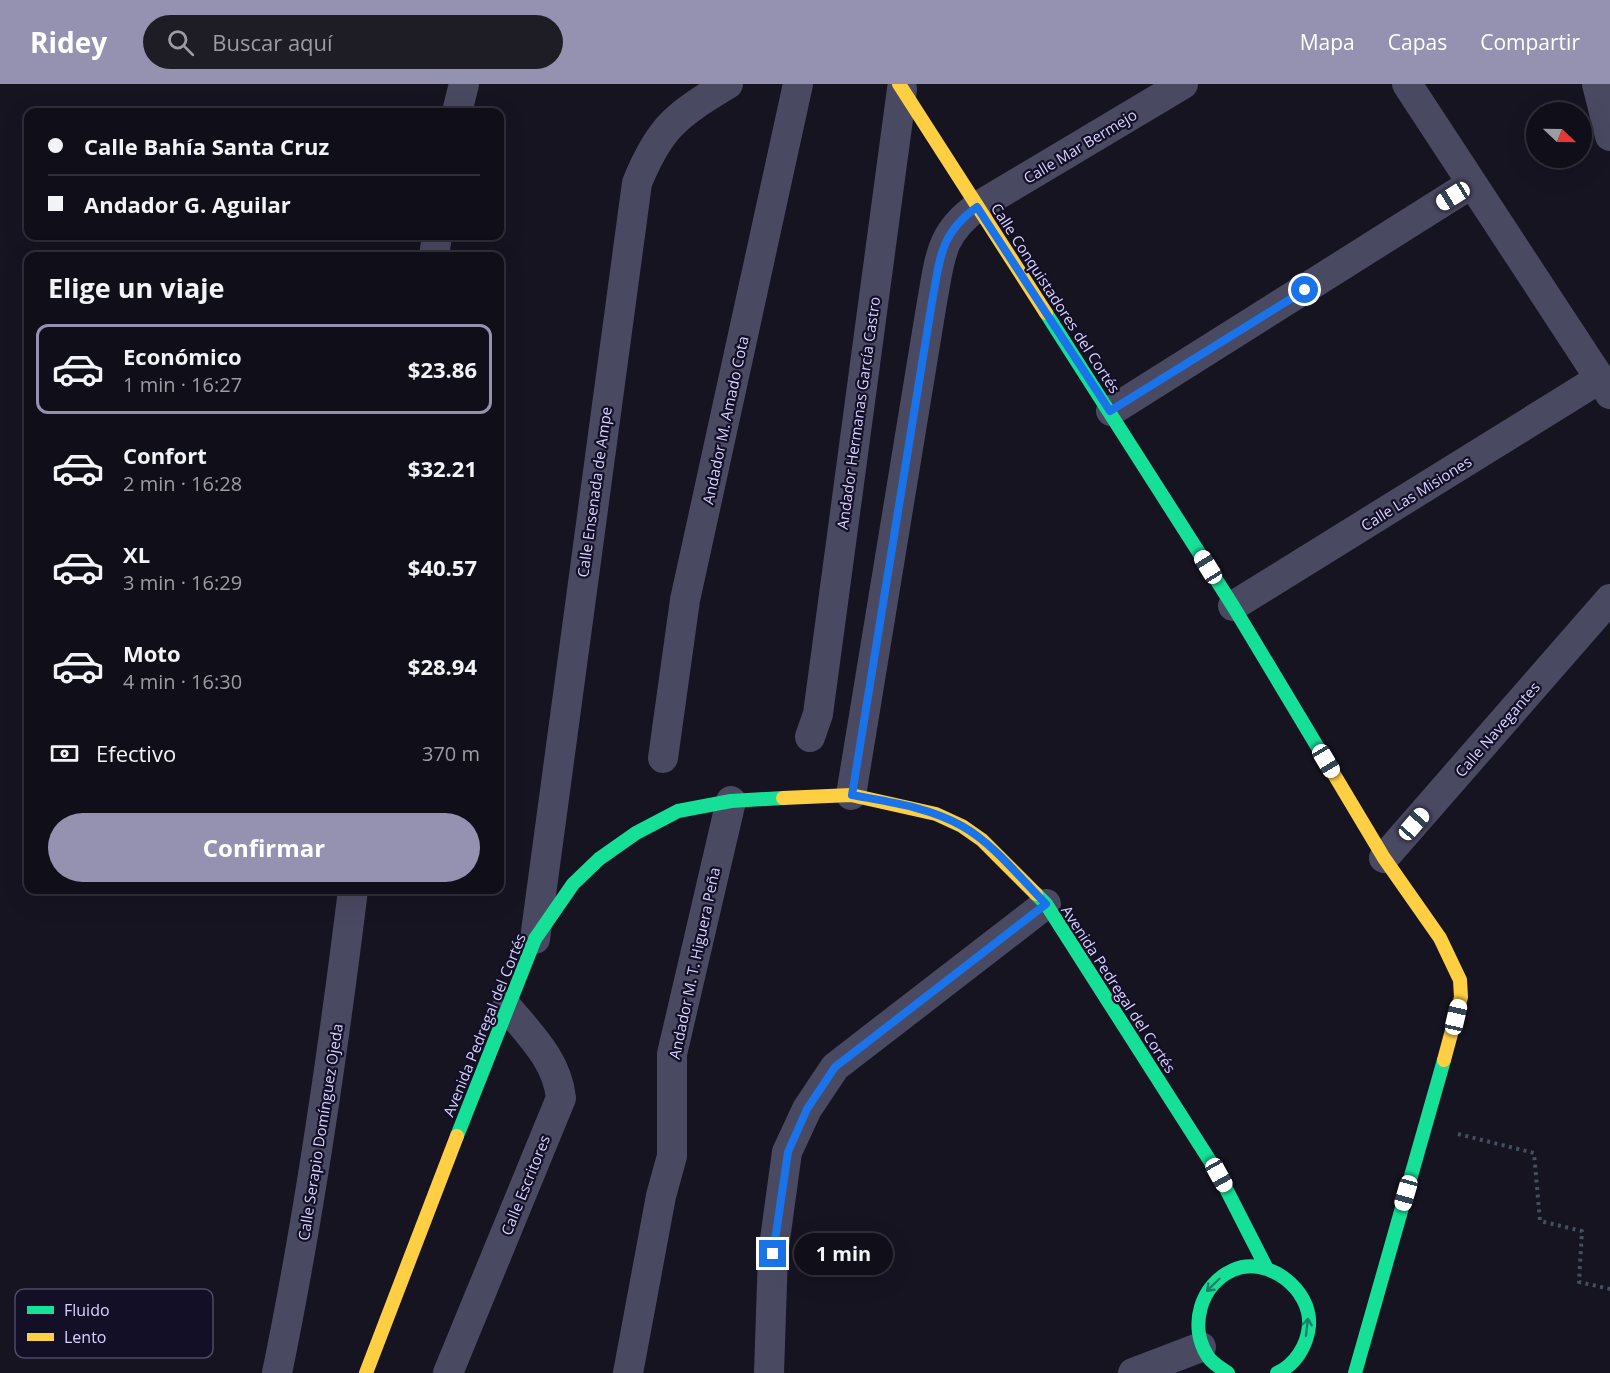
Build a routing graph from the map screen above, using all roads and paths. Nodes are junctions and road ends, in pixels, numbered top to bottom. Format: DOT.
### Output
graph roads {
  1 [pos="464,84"];
  2 [pos="728,84"];
  3 [pos="798,84"];
  4 [pos="1183,84"];
  5 [pos="1407,84"];
  6 [pos="1597,84"];
  7 [pos="900,86"];
  8 [pos="458,108"];
  9 [pos="1610,136"];
  10 [pos="1471,184"];
  11 [pos="977,207"];
  12 [pos="1604,386"];
  13 [pos="1110,411"];
  14 [pos="1610,599"];
  15 [pos="1233,606"];
  16 [pos="810,737"];
  17 [pos="663,758"];
  18 [pos="852,795"];
  19 [pos="731,801"];
  20 [pos="1384,858"];
  21 [pos="353,894"];
  22 [pos="1046,904"];
  23 [pos="535,939"];
  24 [pos="507,1007"];
  25 [pos="1425,1126"];
  26 [pos="1266,1267"];
  27 [pos="1610,1289"];
  28 [pos="1201,1347"];
  29 [pos="1289,1371"];
  30 [pos="276,1373"];
  31 [pos="366,1373"];
  32 [pos="448,1373"];
  33 [pos="628,1373"];
  34 [pos="769,1373"];
  35 [pos="1133,1373"];
  36 [pos="1228,1373"];
  37 [pos="1355,1373"];
  1 -- 8 [label="street"];
  2 -- 23 [label="street, Calle Ensenada de Ampe"];
  3 -- 17 [label="street, Andador M. Amado Cota"];
  4 -- 11 [label="street, Calle Mar Bermejo"];
  5 -- 10 [label="street"];
  6 -- 9 [label="street"];
  7 -- 11 [label="street, Calle Conquistadores del Cortés"];
  7 -- 16 [label="street, Andador Hermanas García Castro"];
  10 -- 12 [label="street"];
  10 -- 13 [label="street"];
  11 -- 13 [label="street, Calle Conquistadores del Cortés"];
  11 -- 18 [label="street, Calle Mar Bermejo"];
  12 -- 15 [label="street, Calle Las Misiones"];
  13 -- 15 [label="street, Calle Conquistadores del Cortés"];
  14 -- 20 [label="street, Calle Navegantes"];
  15 -- 20 [label="street, Calle Conquistadores del Cortés"];
  18 -- 19 [label="street, Avenida Pedregal del Cortés"];
  18 -- 22 [label="street, Avenida Pedregal del Cortés"];
  19 -- 23 [label="street, Avenida Pedregal del Cortés"];
  19 -- 33 [label="street, Andador M. T. Higuera Peña"];
  20 -- 25 [label="street, Calle Conquistadores del Cortés"];
  21 -- 30 [label="street, Calle Serapio Domínguez Ojeda"];
  22 -- 26 [label="street, Avenida Pedregal del Cortés"];
  22 -- 34 [label="street"];
  23 -- 24 [label="street, Avenida Pedregal del Cortés"];
  24 -- 31 [label="street, Avenida Pedregal del Cortés"];
  24 -- 32 [label="street, Calle Escritores"];
  25 -- 27 [label="path"];
  25 -- 37 [label="street, Calle Conquistadores del Cortés"];
  26 -- 28 [label="street, one-way"];
  29 -- 26 [label="street, one-way"];
  28 -- 35 [label="street"];
  28 -- 36 [label="street"];
}
